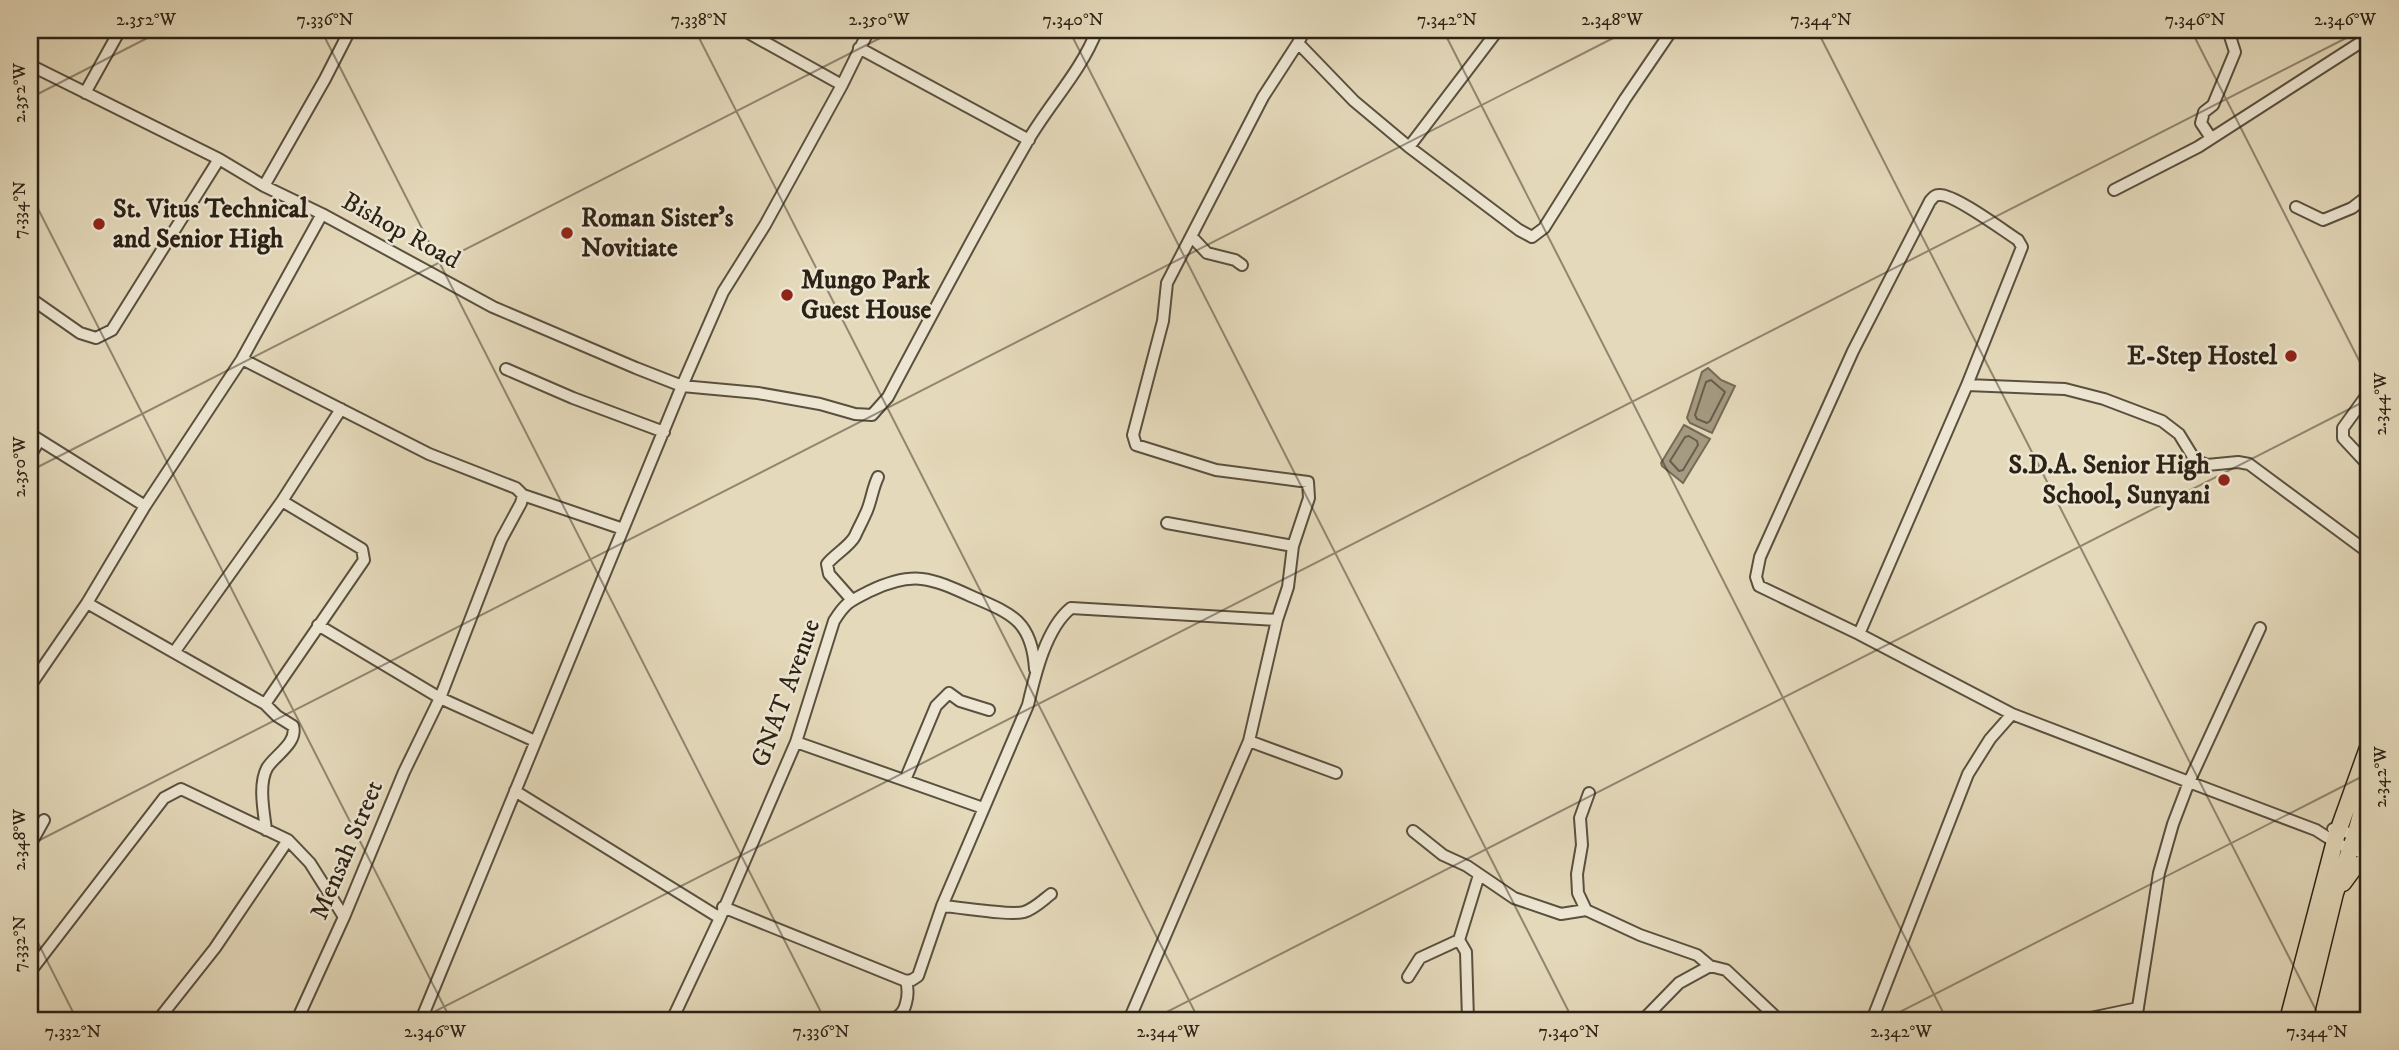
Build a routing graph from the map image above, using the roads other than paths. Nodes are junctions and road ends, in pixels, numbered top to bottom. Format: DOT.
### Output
graph roads {
  1 [pos="120,30"];
  2 [pos="350,30"];
  3 [pos="743,30"];
  4 [pos="869,30"];
  5 [pos="1097,30"];
  6 [pos="1305,30"];
  7 [pos="1498,30"];
  8 [pos="1672,30"];
  9 [pos="2228,30"];
  10 [pos="2369,37"];
  11 [pos="1298,43"];
  12 [pos="859,48"];
  13 [pos="30,65"];
  14 [pos="842,85"];
  15 [pos="85,93"];
  16 [pos="2211,138"];
  17 [pos="1029,140"];
  18 [pos="1409,148"];
  19 [pos="219,159"];
  20 [pos="264,186"];
  21 [pos="2115,190"];
  22 [pos="2369,195"];
  23 [pos="2296,207"];
  24 [pos="322,214"];
  25 [pos="1192,237"];
  26 [pos="1242,265"];
  27 [pos="30,298"];
  28 [pos="242,359"];
  29 [pos="506,369"];
  30 [pos="1967,385"];
  31 [pos="682,386"];
  32 [pos="2369,393"];
  33 [pos="341,410"];
  34 [pos="664,432"];
  35 [pos="34,438"];
  36 [pos="30,456"];
  37 [pos="2369,466"];
  38 [pos="878,477"];
  39 [pos="523,495"];
  40 [pos="282,501"];
  41 [pos="145,506"];
  42 [pos="1167,523"];
  43 [pos="624,529"];
  44 [pos="1293,545"];
  45 [pos="2369,553"];
  46 [pos="852,600"];
  47 [pos="87,603"];
  48 [pos="1277,620"];
  49 [pos="318,625"];
  50 [pos="2260,628"];
  51 [pos="1859,634"];
  52 [pos="174,651"];
  53 [pos="1036,671"];
  54 [pos="30,686"];
  55 [pos="440,698"];
  56 [pos="265,704"];
  57 [pos="989,710"];
  58 [pos="2012,714"];
  59 [pos="535,741"];
  60 [pos="1249,741"];
  61 [pos="796,742"];
  62 [pos="2369,745"];
  63 [pos="1336,773"];
  64 [pos="905,780"];
  65 [pos="2189,782"];
  66 [pos="2368,790"];
  67 [pos="515,791"];
  68 [pos="1589,793"];
  69 [pos="983,808"];
  70 [pos="44,820"];
  71 [pos="2369,824"];
  72 [pos="265,830"];
  73 [pos="1413,831"];
  74 [pos="2336,836"];
  75 [pos="288,840"];
  76 [pos="2358,843"];
  77 [pos="30,845"];
  78 [pos="2369,854"];
  79 [pos="2369,859"];
  80 [pos="1479,875"];
  81 [pos="2335,893"];
  82 [pos="1051,894"];
  83 [pos="942,906"];
  84 [pos="1587,910"];
  85 [pos="721,913"];
  86 [pos="344,917"];
  87 [pos="1459,940"];
  88 [pos="1710,966"];
  89 [pos="30,972"];
  90 [pos="1408,977"];
  91 [pos="906,981"];
  92 [pos="2138,1008"];
  93 [pos="159,1020"];
  94 [pos="297,1020"];
  95 [pos="421,1020"];
  96 [pos="672,1020"];
  97 [pos="844,1020"];
  98 [pos="858,1020"];
  99 [pos="864,1020"];
  100 [pos="1129,1020"];
  101 [pos="1468,1020"];
  102 [pos="1643,1020"];
  103 [pos="1779,1020"];
  104 [pos="1872,1020"];
  105 [pos="2081,1020"];
  106 [pos="2136,1020"];
  107 [pos="2288,1020"];
  108 [pos="2304,1020"];
  1 -- 15 [label="street"];
  2 -- 20 [label="street"];
  3 -- 14 [label="street"];
  4 -- 12 [label="street"];
  5 -- 17 [label="street"];
  6 -- 11 [label="street"];
  7 -- 18 [label="street"];
  8 -- 18 [label="street"];
  9 -- 16 [label="street"];
  10 -- 16 [label="street"];
  11 -- 18 [label="street"];
  11 -- 25 [label="street"];
  12 -- 14 [label="street"];
  12 -- 17 [label="street"];
  13 -- 15 [label="street, Bishop Road"];
  14 -- 31 [label="street"];
  15 -- 19 [label="street, Bishop Road"];
  16 -- 21 [label="street"];
  17 -- 31 [label="street, Bishop Road"];
  19 -- 20 [label="street, Bishop Road"];
  19 -- 27 [label="street"];
  20 -- 24 [label="street, Bishop Road"];
  22 -- 23 [label="street"];
  24 -- 28 [label="street"];
  24 -- 31 [label="street, Bishop Road"];
  25 -- 26 [label="street"];
  25 -- 44 [label="street"];
  28 -- 33 [label="street"];
  28 -- 41 [label="street"];
  29 -- 34 [label="street"];
  30 -- 45 [label="street"];
  30 -- 51 [label="street"];
  30 -- 51 [label="street"];
  31 -- 34 [label="street"];
  32 -- 37 [label="street"];
  33 -- 39 [label="street"];
  33 -- 40 [label="street"];
  34 -- 43 [label="street"];
  35 -- 36 [label="street"];
  35 -- 41 [label="street"];
  38 -- 46 [label="street"];
  39 -- 43 [label="street"];
  39 -- 55 [label="street, Mensah Street"];
  40 -- 49 [label="street"];
  40 -- 52 [label="street"];
  41 -- 47 [label="street"];
  42 -- 44 [label="street"];
  43 -- 59 [label="street"];
  44 -- 48 [label="street"];
  46 -- 53 [label="street, GNAT Avenue"];
  46 -- 61 [label="street, GNAT Avenue"];
  47 -- 52 [label="street"];
  47 -- 54 [label="street"];
  48 -- 53 [label="street"];
  48 -- 60 [label="street"];
  49 -- 55 [label="street"];
  49 -- 56 [label="street"];
  50 -- 65 [label="street"];
  51 -- 58 [label="street"];
  52 -- 56 [label="street"];
  53 -- 69 [label="street"];
  55 -- 59 [label="street"];
  55 -- 86 [label="street, Mensah Street"];
  56 -- 72 [label="street"];
  57 -- 64 [label="street"];
  58 -- 65 [label="street"];
  58 -- 104 [label="street"];
  59 -- 67 [label="street"];
  60 -- 63 [label="street"];
  60 -- 100 [label="street"];
  61 -- 64 [label="street"];
  61 -- 85 [label="street, GNAT Avenue"];
  62 -- 74 [label="main road"];
  64 -- 69 [label="street"];
  65 -- 74 [label="street"];
  65 -- 92 [label="street"];
  66 -- 71 [label="main road"];
  66 -- 76 [label="main road"];
  67 -- 85 [label="street"];
  67 -- 95 [label="street"];
  68 -- 84 [label="street"];
  69 -- 83 [label="street"];
  70 -- 77 [label="street"];
  72 -- 75 [label="street"];
  72 -- 89 [label="street"];
  73 -- 80 [label="street"];
  74 -- 76 [label="street"];
  74 -- 107 [label="main road"];
  75 -- 86 [label="street"];
  75 -- 93 [label="street"];
  76 -- 78 [label="street"];
  76 -- 81 [label="main road"];
  79 -- 81 [label="main road"];
  80 -- 84 [label="street"];
  80 -- 87 [label="street"];
  81 -- 108 [label="main road"];
  82 -- 83 [label="street"];
  83 -- 91 [label="street"];
  84 -- 88 [label="street"];
  85 -- 91 [label="street"];
  85 -- 96 [label="street, GNAT Avenue"];
  86 -- 94 [label="street, Mensah Street"];
  87 -- 90 [label="street"];
  87 -- 101 [label="street"];
  88 -- 102 [label="street"];
  88 -- 103 [label="street"];
  91 -- 99 [label="street"];
  92 -- 105 [label="street"];
  92 -- 106 [label="street"];
  97 -- 98 [label="street"];
}
